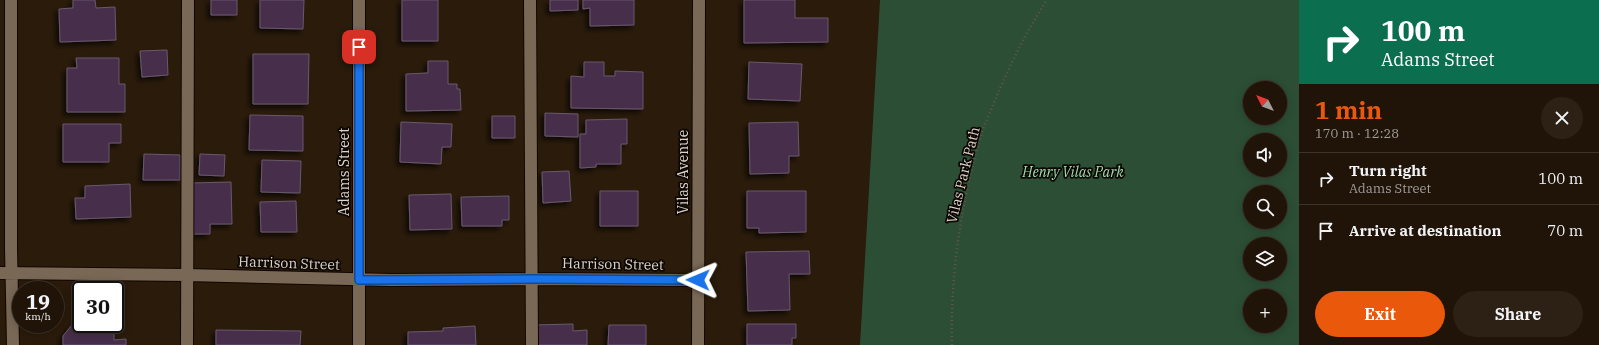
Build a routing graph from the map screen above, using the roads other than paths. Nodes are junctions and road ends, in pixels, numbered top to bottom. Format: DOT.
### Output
graph roads {
  1 [pos="11,0"];
  2 [pos="188,0"];
  3 [pos="359,0"];
  4 [pos="530,0"];
  5 [pos="699,0"];
  6 [pos="0,273"];
  7 [pos="12,273"];
  8 [pos="187,275"];
  9 [pos="532,279"];
  10 [pos="359,280"];
  11 [pos="698,280"];
  12 [pos="13,345"];
  13 [pos="187,345"];
  14 [pos="359,345"];
  15 [pos="532,345"];
  16 [pos="698,345"];
  1 -- 7 [label="street"];
  2 -- 8 [label="street"];
  3 -- 10 [label="street, Adams Street"];
  4 -- 9 [label="street"];
  5 -- 11 [label="street, Vilas Avenue"];
  6 -- 7 [label="street, Harrison Street"];
  7 -- 8 [label="street, Harrison Street"];
  7 -- 12 [label="street"];
  8 -- 10 [label="street, Harrison Street"];
  8 -- 13 [label="street"];
  9 -- 10 [label="street, Harrison Street"];
  9 -- 11 [label="street, Harrison Street"];
  9 -- 15 [label="street"];
  10 -- 14 [label="street, Adams Street"];
  11 -- 16 [label="street, Vilas Avenue"];
}
